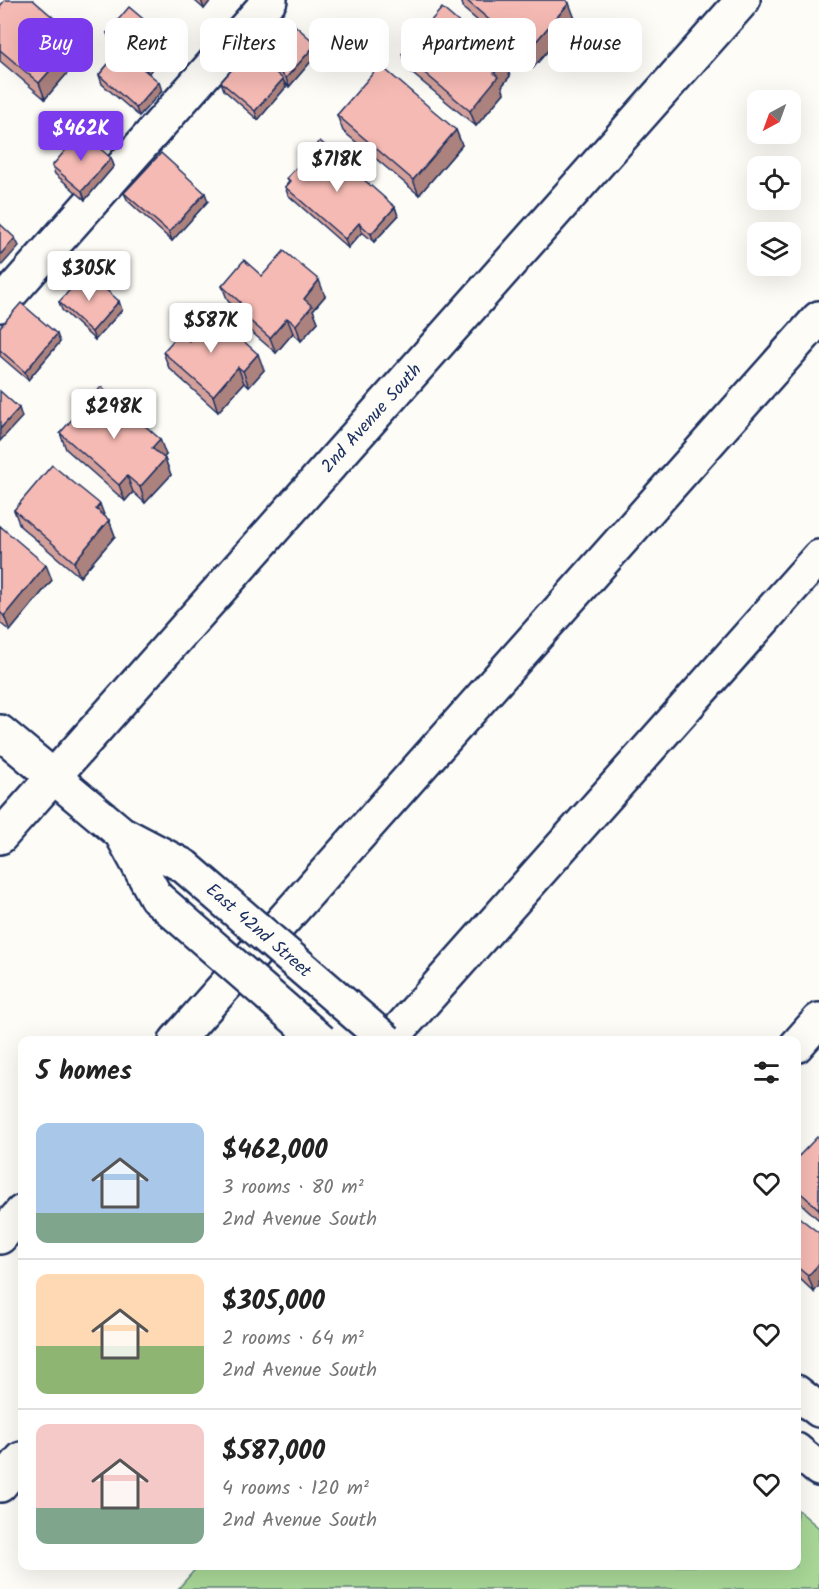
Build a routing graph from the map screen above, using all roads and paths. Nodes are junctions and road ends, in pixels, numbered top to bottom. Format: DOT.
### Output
graph roads {
  1 [pos="270,0"];
  2 [pos="743,0"];
  3 [pos="0,305"];
  4 [pos="819,318"];
  5 [pos="819,557"];
  6 [pos="0,732"];
  7 [pos="53,776"];
  8 [pos="121,833"];
  9 [pos="0,837"];
  10 [pos="819,1020"];
  11 [pos="180,1036"];
  12 [pos="315,1036"];
  13 [pos="382,1036"];
  14 [pos="392,1036"];
  15 [pos="801,1040"];
  16 [pos="18,1217"];
  17 [pos="0,1237"];
  18 [pos="801,1396"];
  19 [pos="819,1410"];
  20 [pos="801,1454"];
  21 [pos="18,1464"];
  22 [pos="819,1469"];
  23 [pos="0,1485"];
  1 -- 3 [label="main road"];
  2 -- 7 [label="main road, 2nd Avenue South"];
  4 -- 11 [label="main road"];
  5 -- 14 [label="main road"];
  6 -- 7 [label="main road, East 42nd Street"];
  7 -- 8 [label="main road, East 42nd Street"];
  7 -- 9 [label="main road, 2nd Avenue South"];
  8 -- 12 [label="main road, East 42nd Street, bridge"];
  8 -- 13 [label="main road, East 42nd Street, bridge"];
  10 -- 15 [label="main road"];
  16 -- 17 [label="main road"];
  18 -- 19 [label="main road"];
  20 -- 22 [label="main road"];
  21 -- 23 [label="main road"];
}
